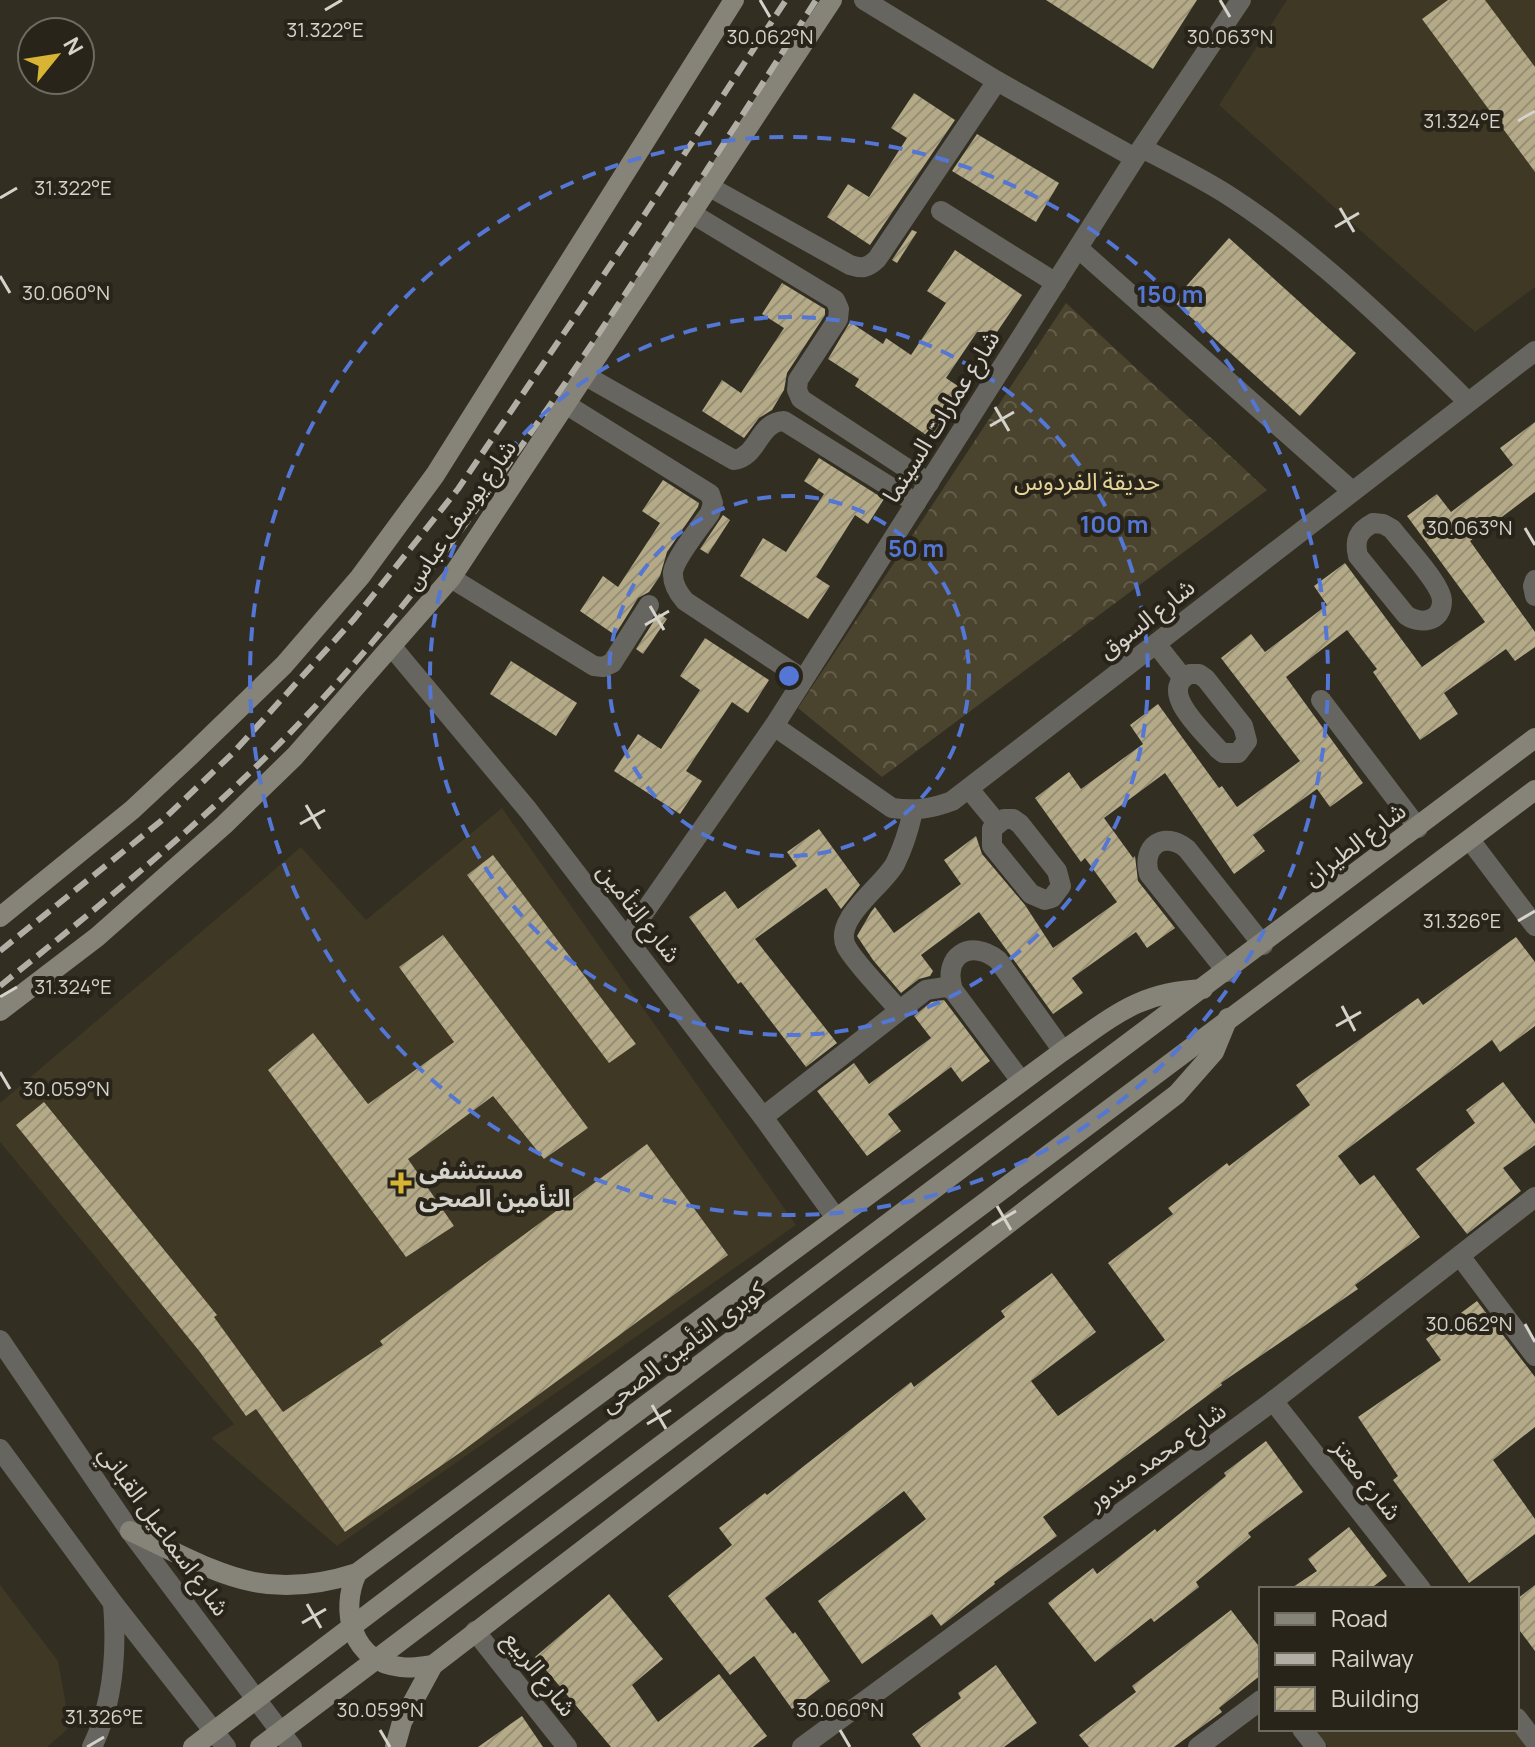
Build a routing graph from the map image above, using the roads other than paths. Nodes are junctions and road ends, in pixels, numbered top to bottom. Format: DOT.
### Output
graph roads {
  1 [pos="734,0"];
  2 [pos="832,0"];
  3 [pos="864,0"];
  4 [pos="1241,0"];
  5 [pos="997,81"];
  6 [pos="1139,153"];
  7 [pos="708,186"];
  8 [pos="941,211"];
  9 [pos="691,213"];
  10 [pos="1078,248"];
  11 [pos="1056,283"];
  12 [pos="1535,351"];
  13 [pos="586,376"];
  14 [pos="1468,402"];
  15 [pos="567,405"];
  16 [pos="929,483"];
  17 [pos="1346,496"];
  18 [pos="916,503"];
  19 [pos="1364,528"];
  20 [pos="451,578"];
  21 [pos="1535,580"];
  22 [pos="1535,596"];
  23 [pos="649,605"];
  24 [pos="1156,644"];
  25 [pos="392,647"];
  26 [pos="1183,678"];
  27 [pos="803,679"];
  28 [pos="1321,700"];
  29 [pos="774,726"];
  30 [pos="1535,738"];
  31 [pos="969,789"];
  32 [pos="1535,790"];
  33 [pos="913,811"];
  34 [pos="997,823"];
  35 [pos="1418,828"];
  36 [pos="1470,840"];
  37 [pos="0,917"];
  38 [pos="1535,926"];
  39 [pos="627,937"];
  40 [pos="1263,945"];
  41 [pos="1227,972"];
  42 [pos="1203,989"];
  43 [pos="953,990"];
  44 [pos="898,1009"];
  45 [pos="0,1011"];
  46 [pos="1228,1018"];
  47 [pos="1063,1051"];
  48 [pos="1021,1081"];
  49 [pos="763,1117"];
  50 [pos="1535,1197"];
  51 [pos="836,1218"];
  52 [pos="1460,1256"];
  53 [pos="0,1340"];
  54 [pos="1535,1356"];
  55 [pos="1273,1401"];
  56 [pos="0,1449"];
  57 [pos="130,1531"];
  58 [pos="357,1573"];
  59 [pos="1415,1587"];
  60 [pos="113,1603"];
  61 [pos="475,1631"];
  62 [pos="433,1665"];
  63 [pos="1259,1701"];
  64 [pos="1519,1721"];
  65 [pos="1304,1731"];
  66 [pos="1535,1742"];
  67 [pos="92,1747"];
  68 [pos="193,1747"];
  69 [pos="226,1747"];
  70 [pos="260,1747"];
  71 [pos="292,1747"];
  72 [pos="395,1747"];
  73 [pos="567,1747"];
  74 [pos="802,1747"];
  75 [pos="1198,1747"];
  76 [pos="1316,1747"];
  1 -- 37 [label="main road, شارع يوسف عباس"];
  2 -- 7 [label="main road, شارع يوسف عباس"];
  3 -- 5 [label="street"];
  4 -- 6 [label="street, شارع عمارات السينما"];
  5 -- 6 [label="street"];
  5 -- 7 [label="street"];
  6 -- 10 [label="street, شارع عمارات السينما"];
  6 -- 14 [label="street"];
  7 -- 9 [label="main road, شارع يوسف عباس"];
  8 -- 11 [label="street"];
  9 -- 13 [label="main road, شارع يوسف عباس"];
  9 -- 16 [label="street"];
  10 -- 11 [label="street, شارع عمارات السينما"];
  10 -- 17 [label="street"];
  11 -- 16 [label="street, شارع عمارات السينما"];
  12 -- 14 [label="street, شارع السوق"];
  13 -- 15 [label="main road, شارع يوسف عباس"];
  13 -- 18 [label="street"];
  14 -- 17 [label="street, شارع السوق"];
  15 -- 20 [label="main road, شارع يوسف عباس"];
  15 -- 27 [label="street"];
  16 -- 18 [label="street, شارع عمارات السينما"];
  17 -- 19 [label="street"];
  17 -- 24 [label="street, شارع السوق"];
  18 -- 27 [label="street, شارع عمارات السينما"];
  19 -- 19 [label="street"];
  20 -- 23 [label="street"];
  20 -- 25 [label="main road, شارع يوسف عباس"];
  21 -- 22 [label="street"];
  24 -- 26 [label="street"];
  24 -- 31 [label="street, شارع السوق"];
  25 -- 39 [label="street, شارع التأمين"];
  25 -- 45 [label="main road, شارع يوسف عباس"];
  27 -- 29 [label="street, شارع عمارات السينما"];
  28 -- 35 [label="street"];
  29 -- 33 [label="street"];
  29 -- 39 [label="street, شارع عمارات السينما"];
  30 -- 35 [label="main road, شارع الطيران"];
  31 -- 33 [label="street, شارع السوق"];
  31 -- 34 [label="street"];
  32 -- 36 [label="main road"];
  33 -- 44 [label="street"];
  35 -- 40 [label="main road, شارع الطيران"];
  36 -- 38 [label="street"];
  36 -- 46 [label="main road"];
  39 -- 49 [label="street, شارع التأمين"];
  40 -- 41 [label="main road, شارع الطيران"];
  40 -- 41 [label="street"];
  41 -- 42 [label="main road, شارع الطيران"];
  42 -- 47 [label="main road"];
  42 -- 68 [label="main road, كوبرى التأمين الصحى, bridge"];
  43 -- 44 [label="street"];
  43 -- 47 [label="street"];
  43 -- 48 [label="street"];
  44 -- 49 [label="street"];
  46 -- 61 [label="main road"];
  46 -- 70 [label="main road, bridge"];
  47 -- 48 [label="main road"];
  48 -- 51 [label="main road"];
  49 -- 51 [label="street, شارع التأمين"];
  50 -- 52 [label="street, شارع محمد مندور"];
  51 -- 58 [label="main road"];
  52 -- 54 [label="street"];
  52 -- 55 [label="street, شارع محمد مندور"];
  53 -- 57 [label="street, شارع اسماعيل القباني"];
  55 -- 59 [label="street, شارع معتز"];
  55 -- 74 [label="street, شارع محمد مندور"];
  56 -- 60 [label="street"];
  57 -- 58 [label="main road"];
  57 -- 71 [label="street, شارع اسماعيل القباني"];
  58 -- 62 [label="main road"];
  60 -- 67 [label="street"];
  60 -- 69 [label="street"];
  61 -- 62 [label="main road"];
  61 -- 73 [label="street, شارع الربيع"];
  62 -- 72 [label="main road"];
  63 -- 75 [label="street"];
  64 -- 66 [label="street"];
  65 -- 76 [label="street"];
}
